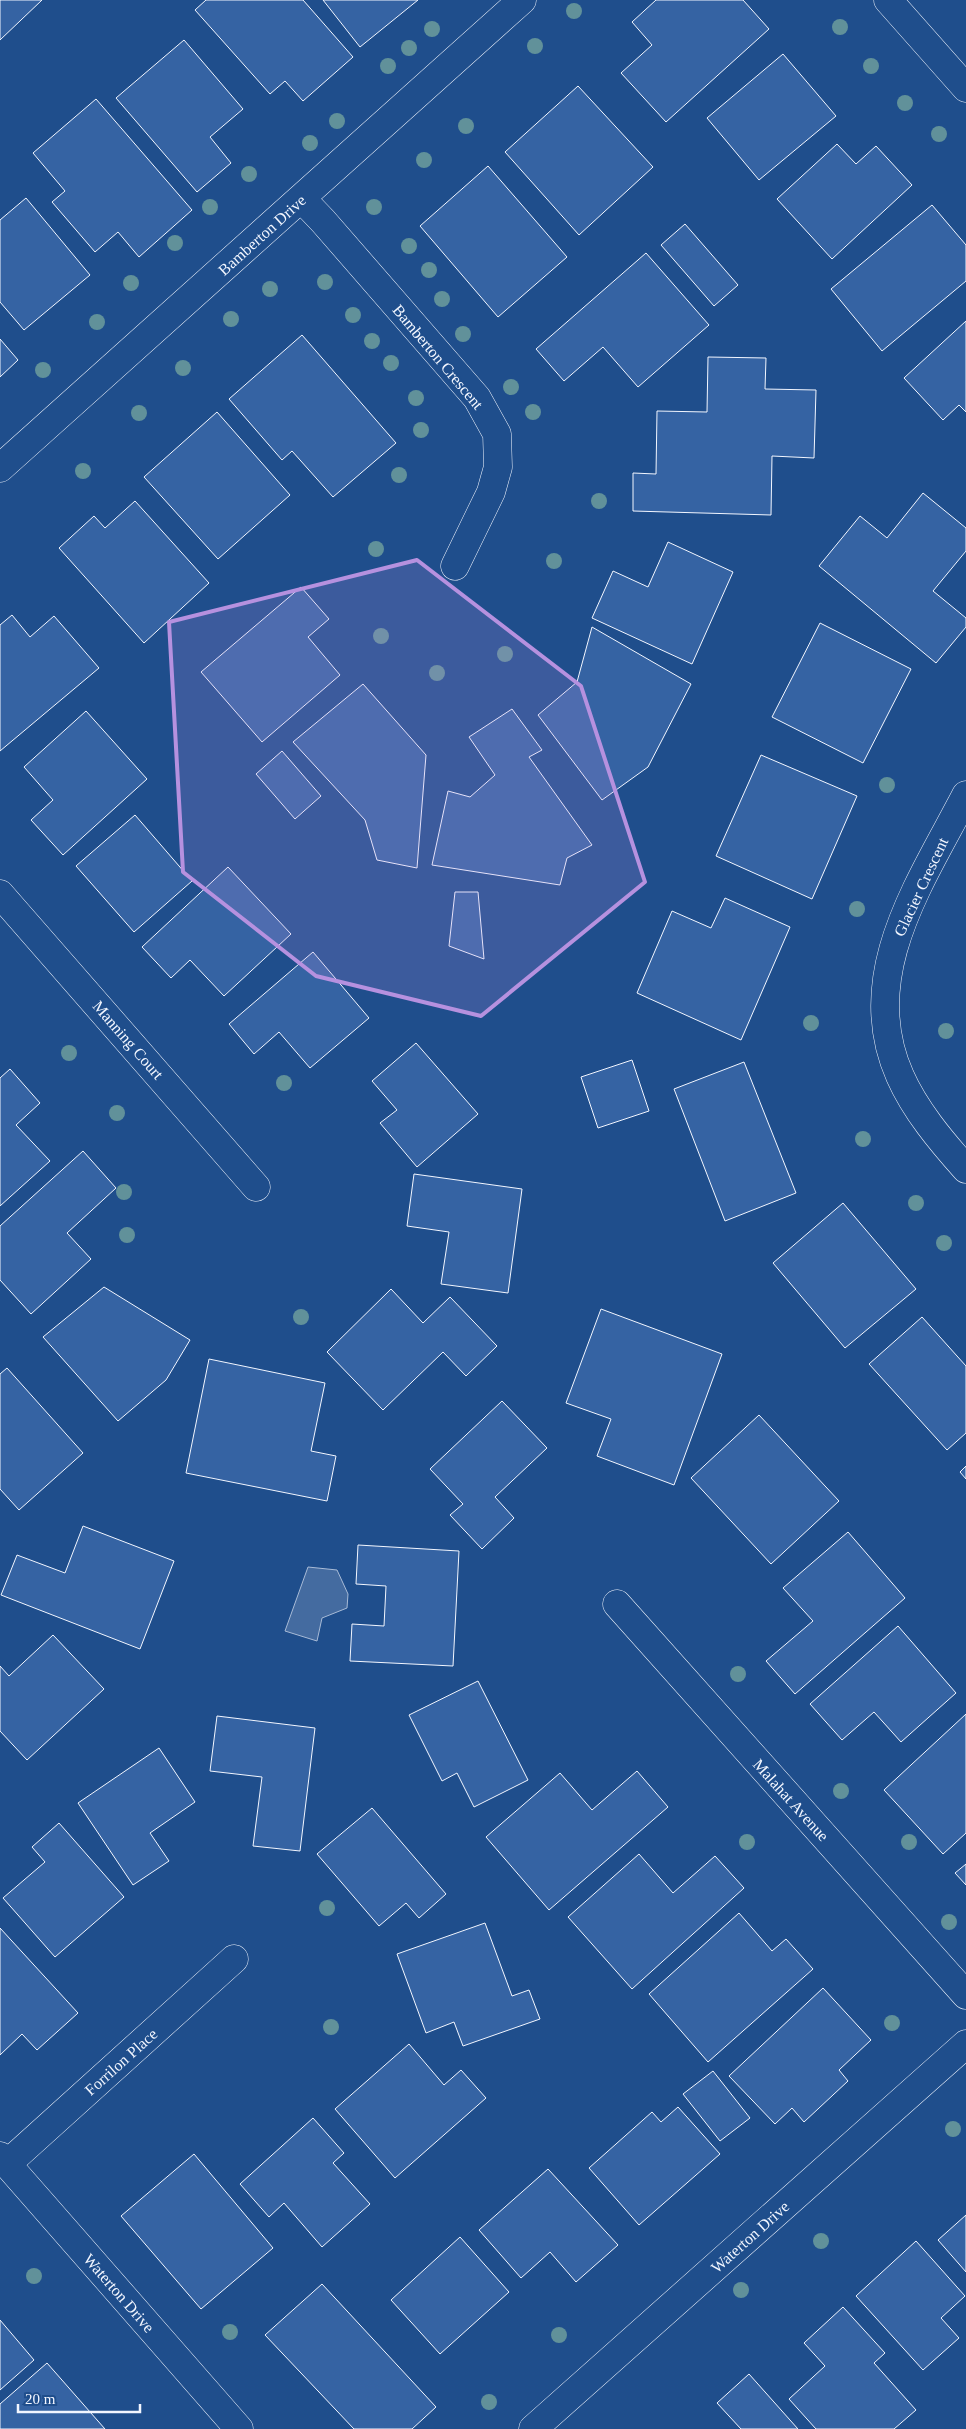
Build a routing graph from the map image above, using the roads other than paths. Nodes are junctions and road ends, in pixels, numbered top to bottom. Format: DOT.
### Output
graph roads {
  1 [pos="522,0"];
  2 [pos="888,0"];
  3 [pos="966,88"];
  4 [pos="302,199"];
  5 [pos="0,468"];
  6 [pos="455,566"];
  7 [pos="966,795"];
  8 [pos="0,894"];
  9 [pos="966,1168"];
  10 [pos="256,1187"];
  11 [pos="617,1604"];
  12 [pos="234,1959"];
  13 [pos="966,1996"];
  14 [pos="966,2044"];
  15 [pos="4,2160"];
  16 [pos="239,2429"];
  17 [pos="534,2429"];
  1 -- 4 [label="street, Bamberton Drive"];
  2 -- 3 [label="street"];
  4 -- 5 [label="street, Bamberton Drive"];
  4 -- 6 [label="street, Bamberton Crescent"];
  7 -- 9 [label="street, Glacier Crescent"];
  8 -- 10 [label="street, Manning Court"];
  11 -- 13 [label="street, Malahat Avenue"];
  12 -- 15 [label="street, Forrilon Place"];
  14 -- 17 [label="street, Waterton Drive"];
  15 -- 16 [label="street, Waterton Drive"];
}
